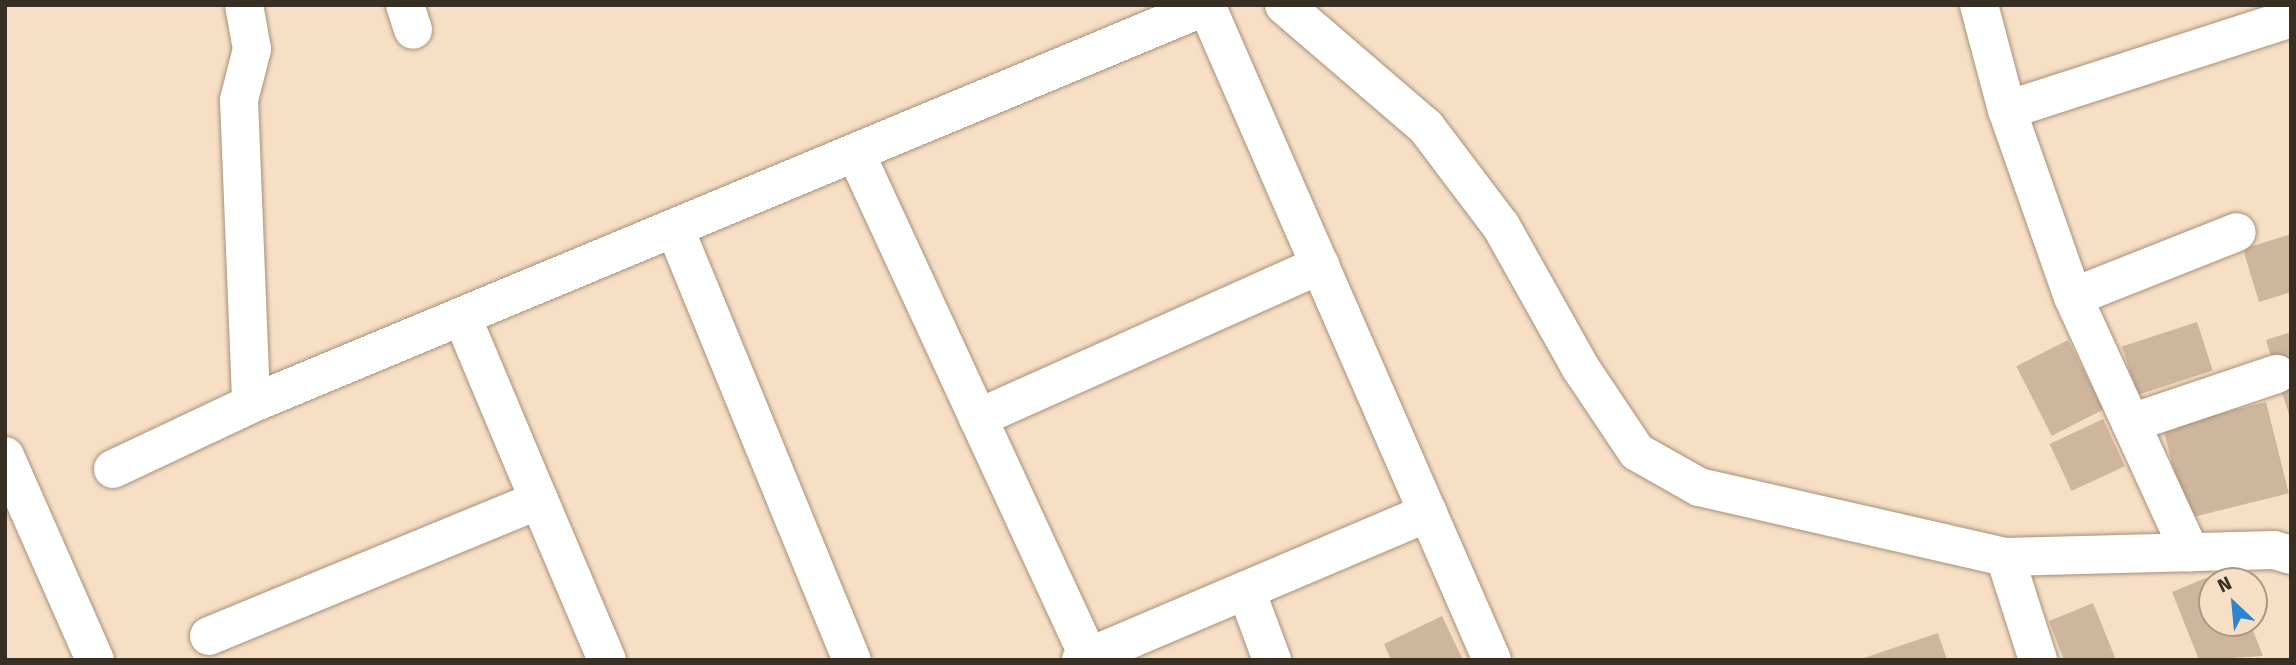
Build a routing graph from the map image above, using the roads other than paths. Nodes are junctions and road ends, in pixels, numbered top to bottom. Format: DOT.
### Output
graph roads {
  1 [pos="244,5"];
  2 [pos="1284,5"];
  3 [pos="1979,5"];
  4 [pos="1208,6"];
  5 [pos="2291,18"];
  6 [pos="2007,110"];
  7 [pos="856,154"];
  8 [pos="675,229"];
  9 [pos="2237,232"];
  10 [pos="1320,265"];
  11 [pos="2073,297"];
  12 [pos="462,317"];
  13 [pos="2277,374"];
  14 [pos="251,404"];
  15 [pos="978,418"];
  16 [pos="2131,424"];
  17 [pos="5,456"];
  18 [pos="113,469"];
  19 [pos="539,500"];
  20 [pos="1428,513"];
  21 [pos="2190,552"];
  22 [pos="2291,555"];
  23 [pos="2005,557"];
  24 [pos="1246,590"];
  25 [pos="209,636"];
  26 [pos="1086,659"];
  27 [pos="95,660"];
  28 [pos="607,660"];
  29 [pos="852,660"];
  30 [pos="1272,660"];
  31 [pos="1492,660"];
  32 [pos="2038,660"];
  1 -- 14 [label="street"];
  2 -- 23 [label="street"];
  3 -- 6 [label="street"];
  4 -- 7 [label="street"];
  4 -- 10 [label="street"];
  5 -- 6 [label="street"];
  6 -- 11 [label="street"];
  7 -- 8 [label="street"];
  7 -- 15 [label="street"];
  8 -- 12 [label="street"];
  8 -- 29 [label="street"];
  9 -- 11 [label="street"];
  10 -- 15 [label="street"];
  10 -- 20 [label="street"];
  11 -- 16 [label="street"];
  12 -- 14 [label="street"];
  12 -- 19 [label="street"];
  13 -- 16 [label="street"];
  14 -- 18 [label="street"];
  15 -- 26 [label="street"];
  16 -- 21 [label="street"];
  17 -- 27 [label="street"];
  19 -- 25 [label="street"];
  19 -- 28 [label="street"];
  20 -- 24 [label="street"];
  20 -- 31 [label="street"];
  21 -- 22 [label="street"];
  21 -- 23 [label="street"];
  23 -- 32 [label="street"];
  24 -- 26 [label="street"];
  24 -- 30 [label="street"];
}
